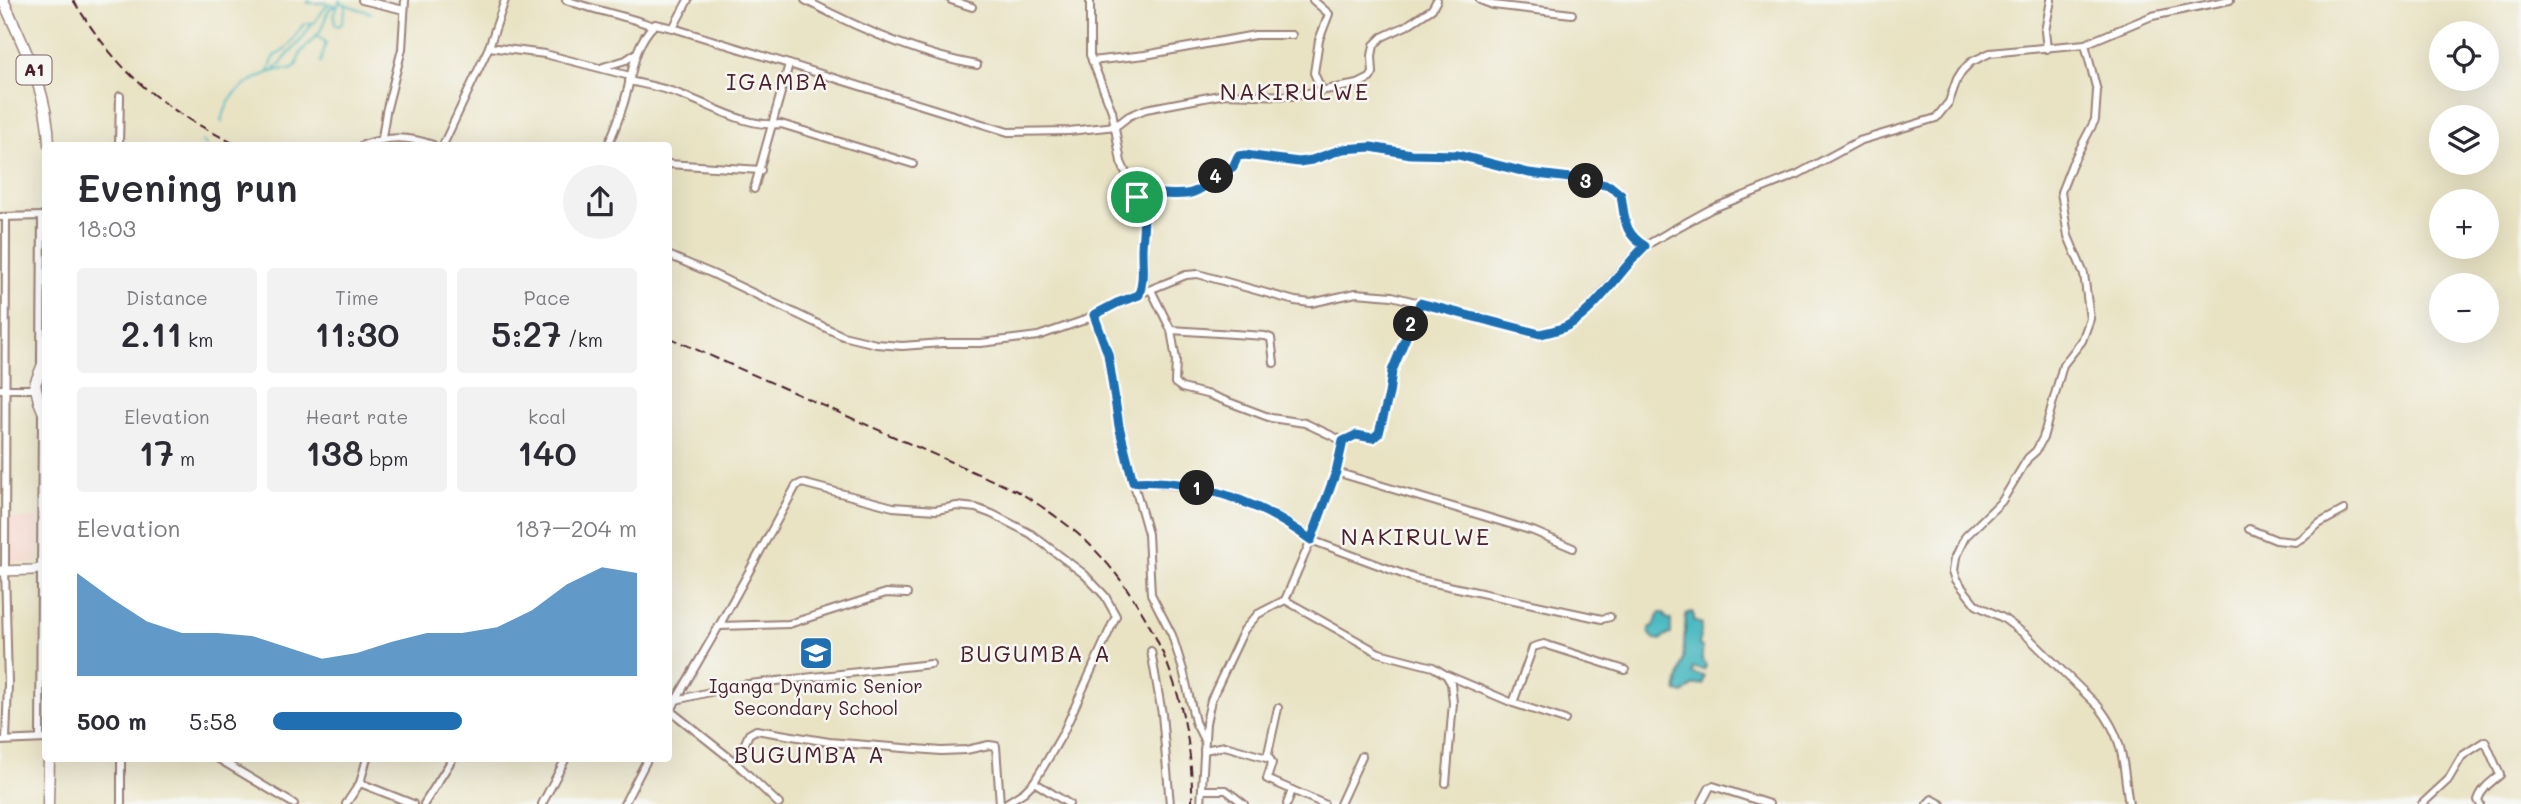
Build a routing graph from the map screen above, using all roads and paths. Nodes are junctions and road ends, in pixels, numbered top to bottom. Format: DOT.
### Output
graph roads {
  1 [pos="3,0"];
  2 [pos="362,0"];
  3 [pos="405,0"];
  4 [pos="505,0"];
  5 [pos="566,0"];
  6 [pos="688,0"];
  7 [pos="805,0"];
  8 [pos="951,0"];
  9 [pos="1090,0"];
  10 [pos="1313,0"];
  11 [pos="1437,0"];
  12 [pos="1480,0"];
  13 [pos="2051,0"];
  14 [pos="2230,0"];
  15 [pos="972,7"];
  16 [pos="404,10"];
  17 [pos="1572,13"];
  18 [pos="653,26"];
  19 [pos="673,28"];
  20 [pos="1292,35"];
  21 [pos="2085,44"];
  22 [pos="489,47"];
  23 [pos="2048,49"];
  24 [pos="636,53"];
  25 [pos="1092,61"];
  26 [pos="789,64"];
  27 [pos="977,65"];
  28 [pos="598,68"];
  29 [pos="629,78"];
  30 [pos="1322,91"];
  31 [pos="120,96"];
  32 [pos="1112,111"];
  33 [pos="1129,116"];
  34 [pos="770,125"];
  35 [pos="1116,126"];
  36 [pos="382,138"];
  37 [pos="48,142"];
  38 [pos="120,142"];
  39 [pos="371,142"];
  40 [pos="420,142"];
  41 [pos="444,142"];
  42 [pos="609,142"];
  43 [pos="672,164"];
  44 [pos="913,164"];
  45 [pos="761,170"];
  46 [pos="754,189"];
  47 [pos="1137,197"];
  48 [pos="42,216"];
  49 [pos="3,217"];
  50 [pos="1645,246"];
  51 [pos="672,257"];
  52 [pos="1152,290"];
  53 [pos="1139,295"];
  54 [pos="1420,303"];
  55 [pos="1094,315"];
  56 [pos="42,322"];
  57 [pos="1171,330"];
  58 [pos="3,344"];
  59 [pos="1274,363"];
  60 [pos="41,375"];
  61 [pos="4,389"];
  62 [pos="35,389"];
  63 [pos="42,406"];
  64 [pos="1343,441"];
  65 [pos="1336,472"];
  66 [pos="1133,482"];
  67 [pos="2344,510"];
  68 [pos="2249,528"];
  69 [pos="1311,540"];
  70 [pos="1573,548"];
  71 [pos="42,567"];
  72 [pos="2,569"];
  73 [pos="907,594"];
  74 [pos="1285,600"];
  75 [pos="1610,617"];
  76 [pos="4,624"];
  77 [pos="719,626"];
  78 [pos="1151,651"];
  79 [pos="931,664"];
  80 [pos="1625,670"];
  81 [pos="1446,675"];
  82 [pos="672,698"];
  83 [pos="676,700"];
  84 [pos="1513,703"];
  85 [pos="1278,708"];
  86 [pos="672,712"];
  87 [pos="1564,720"];
  88 [pos="42,738"];
  89 [pos="3,741"];
  90 [pos="1205,742"];
  91 [pos="1204,750"];
  92 [pos="1362,756"];
  93 [pos="1267,758"];
  94 [pos="49,762"];
  95 [pos="121,762"];
  96 [pos="223,762"];
  97 [pos="366,762"];
  98 [pos="451,762"];
  99 [pos="564,762"];
  100 [pos="646,762"];
  101 [pos="736,763"];
  102 [pos="1034,782"];
  103 [pos="360,783"];
  104 [pos="1446,783"];
  105 [pos="1202,790"];
  106 [pos="1292,790"];
  107 [pos="290,803"];
  108 [pos="48,804"];
  109 [pos="121,804"];
  110 [pos="346,804"];
  111 [pos="412,804"];
  112 [pos="425,804"];
  113 [pos="542,804"];
  114 [pos="624,804"];
  115 [pos="779,804"];
  116 [pos="1002,804"];
  117 [pos="1069,804"];
  118 [pos="1170,804"];
  119 [pos="1201,804"];
  120 [pos="1244,804"];
  121 [pos="1287,804"];
  122 [pos="1324,804"];
  123 [pos="1340,804"];
  124 [pos="1701,804"];
  125 [pos="1769,804"];
  126 [pos="1927,804"];
  127 [pos="1941,804"];
  128 [pos="2129,804"];
  129 [pos="2421,804"];
  130 [pos="2480,804"];
  1 -- 37 [label="main road, A1"];
  2 -- 16 [label="street"];
  3 -- 16 [label="street"];
  4 -- 22 [label="street"];
  5 -- 18 [label="street"];
  6 -- 19 [label="street"];
  7 -- 27 [label="street"];
  8 -- 15 [label="street"];
  9 -- 25 [label="street"];
  10 -- 30 [label="street"];
  11 -- 30 [label="street"];
  12 -- 17 [label="street"];
  13 -- 23 [label="street"];
  14 -- 21 [label="street"];
  16 -- 36 [label="street"];
  18 -- 19 [label="street"];
  18 -- 24 [label="street"];
  19 -- 26 [label="street"];
  20 -- 25 [label="street"];
  21 -- 23 [label="street"];
  21 -- 128 [label="street"];
  22 -- 28 [label="street"];
  22 -- 41 [label="street"];
  23 -- 50 [label="street"];
  24 -- 28 [label="street"];
  24 -- 29 [label="street"];
  25 -- 32 [label="street"];
  26 -- 34 [label="street"];
  26 -- 35 [label="street"];
  28 -- 29 [label="street"];
  29 -- 34 [label="street"];
  29 -- 42 [label="street"];
  30 -- 33 [label="street"];
  31 -- 38 [label="street"];
  32 -- 33 [label="street"];
  32 -- 35 [label="street"];
  33 -- 35 [label="street"];
  34 -- 44 [label="street"];
  34 -- 45 [label="street"];
  35 -- 47 [label="street"];
  36 -- 39 [label="street"];
  36 -- 40 [label="street"];
  43 -- 45 [label="street"];
  45 -- 46 [label="street"];
  47 -- 50 [label="street"];
  47 -- 53 [label="street"];
  48 -- 49 [label="street"];
  49 -- 58 [label="street"];
  50 -- 54 [label="street"];
  51 -- 55 [label="street"];
  52 -- 53 [label="street"];
  52 -- 54 [label="street"];
  52 -- 57 [label="street"];
  53 -- 55 [label="street"];
  54 -- 64 [label="street"];
  55 -- 66 [label="street"];
  56 -- 60 [label="street"];
  57 -- 59 [label="street"];
  57 -- 64 [label="street"];
  58 -- 61 [label="street"];
  60 -- 62 [label="main road"];
  61 -- 62 [label="street"];
  61 -- 72 [label="street"];
  62 -- 63 [label="main road"];
  64 -- 65 [label="street"];
  65 -- 69 [label="street"];
  65 -- 70 [label="street"];
  66 -- 69 [label="street"];
  66 -- 90 [label="street"];
  67 -- 68 [label="street"];
  69 -- 74 [label="street"];
  69 -- 75 [label="street"];
  71 -- 72 [label="main road"];
  72 -- 76 [label="street"];
  73 -- 77 [label="street"];
  74 -- 81 [label="street"];
  74 -- 90 [label="street"];
  76 -- 89 [label="street"];
  77 -- 83 [label="street"];
  77 -- 102 [label="street"];
  78 -- 118 [label="street"];
  79 -- 83 [label="street"];
  80 -- 84 [label="street"];
  81 -- 84 [label="street"];
  81 -- 104 [label="street"];
  82 -- 83 [label="street"];
  83 -- 86 [label="street"];
  84 -- 87 [label="street"];
  85 -- 93 [label="street"];
  86 -- 101 [label="street"];
  88 -- 89 [label="street"];
  90 -- 91 [label="street"];
  91 -- 93 [label="street"];
  91 -- 105 [label="street"];
  92 -- 123 [label="street"];
  93 -- 106 [label="street"];
  94 -- 108 [label="main road"];
  95 -- 109 [label="street"];
  96 -- 107 [label="street"];
  97 -- 103 [label="street"];
  98 -- 112 [label="street"];
  99 -- 113 [label="street"];
  100 -- 114 [label="street"];
  101 -- 115 [label="street"];
  101 -- 116 [label="street"];
  102 -- 116 [label="street"];
  102 -- 117 [label="street"];
  103 -- 110 [label="street"];
  103 -- 111 [label="street"];
  105 -- 119 [label="street"];
  105 -- 120 [label="street"];
  106 -- 121 [label="street"];
  106 -- 122 [label="street"];
  124 -- 125 [label="street"];
  126 -- 127 [label="street"];
  129 -- 130 [label="street"];
}
